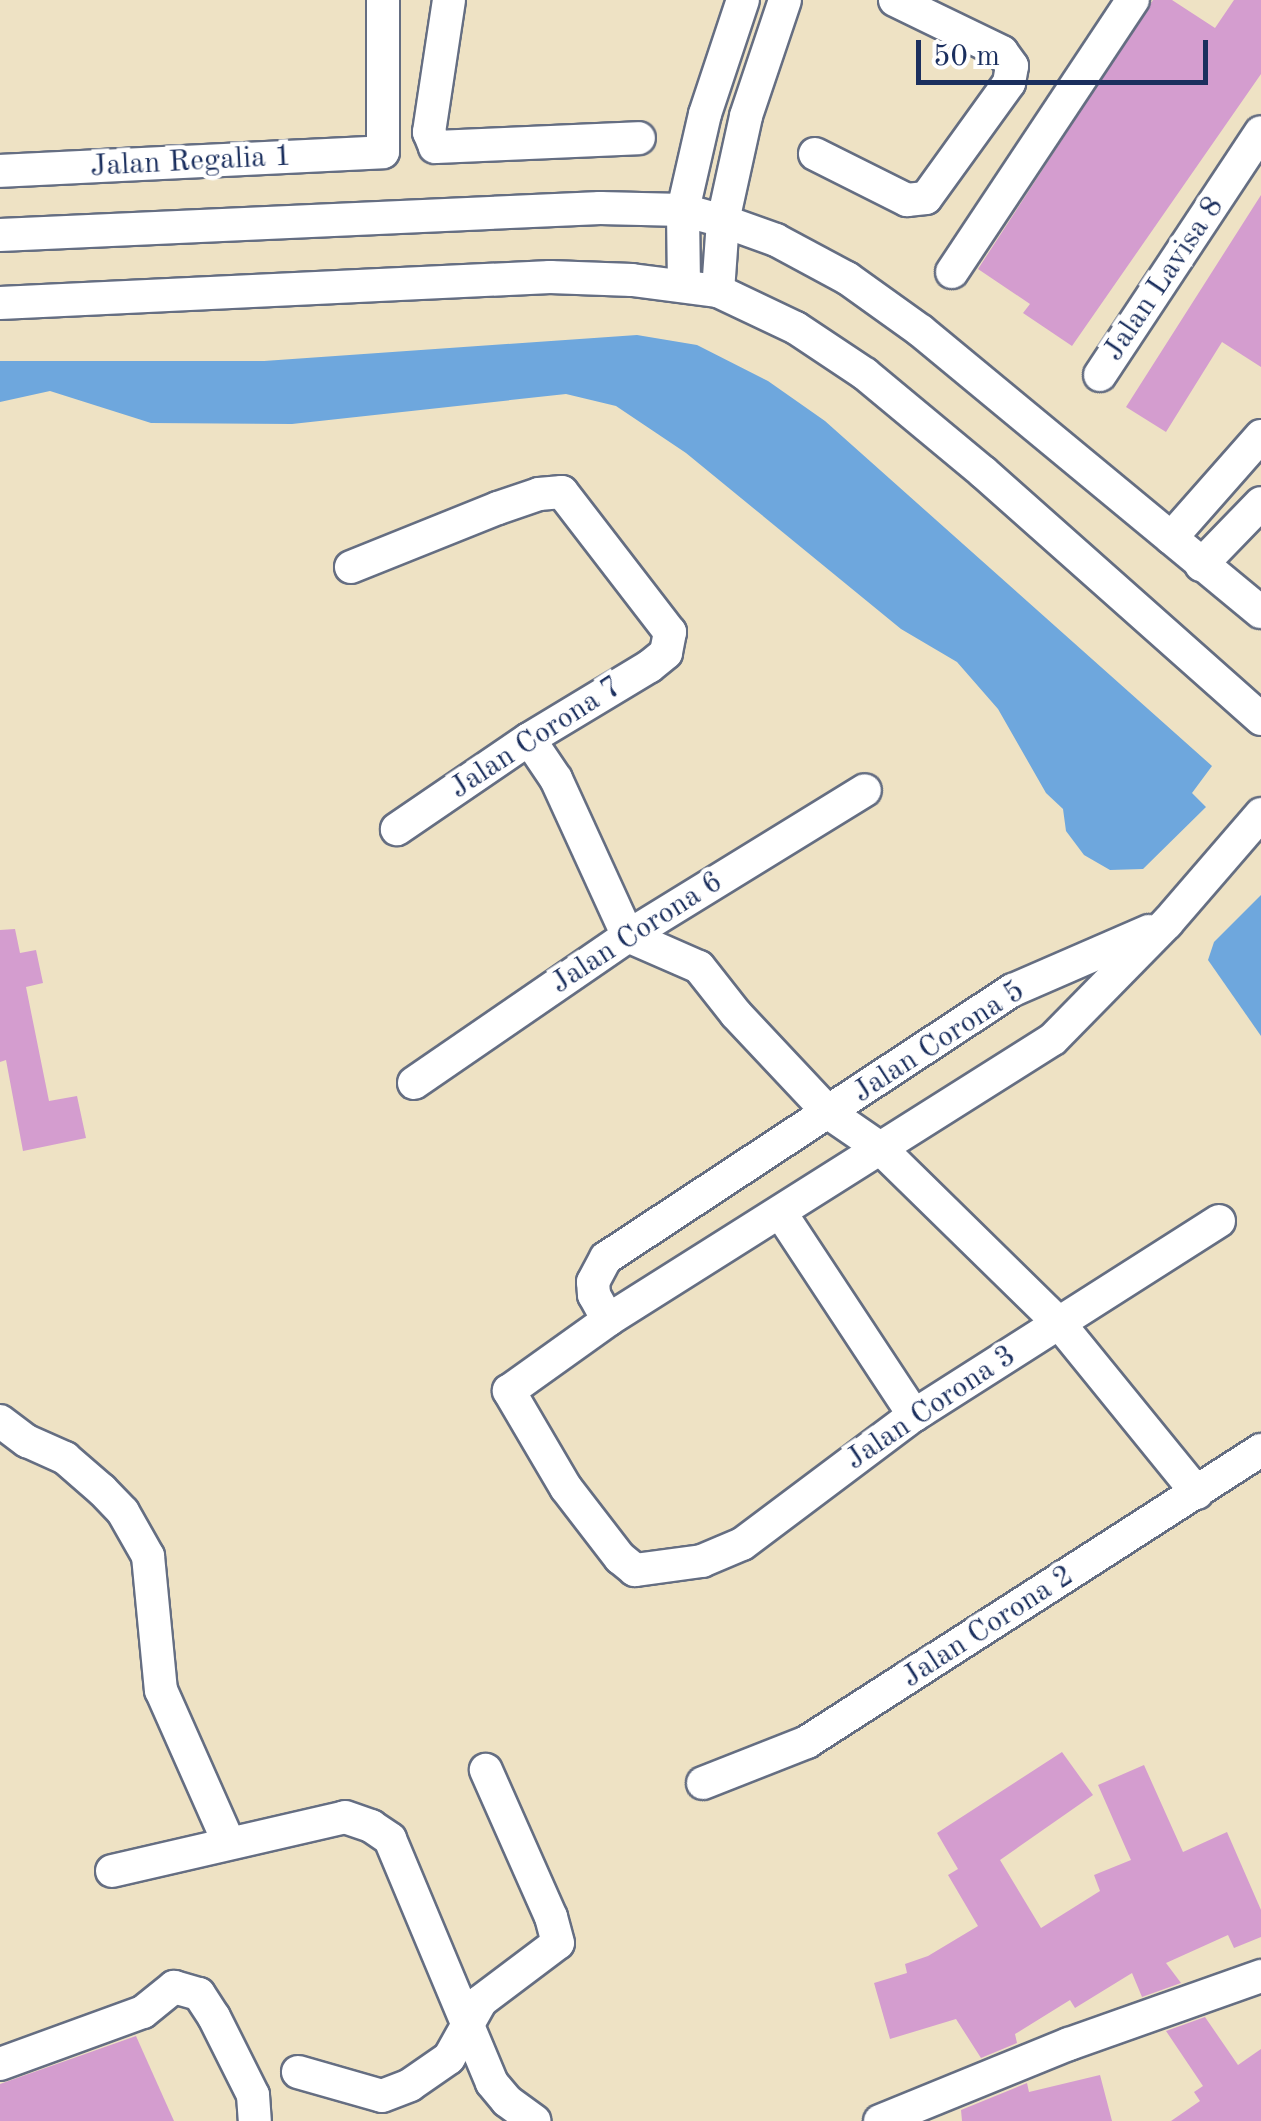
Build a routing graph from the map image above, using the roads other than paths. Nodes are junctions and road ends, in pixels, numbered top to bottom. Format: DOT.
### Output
graph roads {
  1 [pos="383,0"];
  2 [pos="449,0"];
  3 [pos="743,0"];
  4 [pos="786,0"];
  5 [pos="896,0"];
  6 [pos="1133,0"];
  7 [pos="1261,132"];
  8 [pos="639,138"];
  9 [pos="816,154"];
  10 [pos="0,171"];
  11 [pos="683,210"];
  12 [pos="723,221"];
  13 [pos="0,236"];
  14 [pos="952,272"];
  15 [pos="684,285"];
  16 [pos="718,291"];
  17 [pos="0,303"];
  18 [pos="1100,375"];
  19 [pos="1261,436"];
  20 [pos="1261,503"];
  21 [pos="1170,538"];
  22 [pos="1201,565"];
  23 [pos="352,568"];
  24 [pos="1261,612"];
  25 [pos="1261,719"];
  26 [pos="529,739"];
  27 [pos="864,790"];
  28 [pos="1261,814"];
  29 [pos="397,829"];
  30 [pos="1167,923"];
  31 [pos="628,936"];
  32 [pos="414,1083"];
  33 [pos="829,1113"];
  34 [pos="880,1148"];
  35 [pos="782,1214"];
  36 [pos="1219,1221"];
  37 [pos="608,1320"];
  38 [pos="1059,1323"];
  39 [pos="914,1415"];
  40 [pos="0,1421"];
  41 [pos="1261,1450"];
  42 [pos="1198,1493"];
  43 [pos="635,1570"];
  44 [pos="486,1770"];
  45 [pos="704,1783"];
  46 [pos="228,1841"];
  47 [pos="112,1870"];
  48 [pos="1261,1976"];
  49 [pos="468,2026"];
  50 [pos="0,2064"];
  51 [pos="298,2072"];
  52 [pos="255,2121"];
  53 [pos="534,2121"];
  54 [pos="880,2121"];
  1 -- 10 [label="street, Jalan Regalia 1"];
  2 -- 8 [label="street"];
  3 -- 11 [label="street"];
  4 -- 12 [label="street"];
  5 -- 9 [label="street"];
  6 -- 14 [label="street"];
  7 -- 18 [label="street, Jalan Lavisa 8"];
  11 -- 12 [label="street"];
  11 -- 13 [label="street"];
  11 -- 15 [label="street"];
  12 -- 16 [label="street"];
  12 -- 21 [label="street"];
  15 -- 16 [label="street"];
  15 -- 17 [label="street"];
  16 -- 25 [label="street"];
  19 -- 21 [label="street"];
  20 -- 22 [label="street"];
  21 -- 22 [label="street"];
  22 -- 24 [label="street"];
  23 -- 26 [label="street, Jalan Corona 7"];
  26 -- 29 [label="street, Jalan Corona 7"];
  26 -- 31 [label="street"];
  27 -- 31 [label="street, Jalan Corona 6"];
  28 -- 30 [label="street"];
  30 -- 33 [label="street, Jalan Corona 5"];
  30 -- 34 [label="street, Jalan Corona 5"];
  31 -- 32 [label="street, Jalan Corona 6"];
  31 -- 33 [label="street"];
  33 -- 34 [label="street"];
  33 -- 37 [label="street, Jalan Corona 5"];
  34 -- 35 [label="street, Jalan Corona 5"];
  34 -- 38 [label="street"];
  35 -- 37 [label="street, Jalan Corona 5"];
  35 -- 39 [label="street"];
  36 -- 38 [label="street, Jalan Corona 3"];
  37 -- 43 [label="street, Jalan Corona 5"];
  38 -- 39 [label="street, Jalan Corona 3"];
  38 -- 42 [label="street"];
  39 -- 43 [label="street, Jalan Corona 3"];
  40 -- 46 [label="street"];
  41 -- 42 [label="street, Jalan Corona 2"];
  42 -- 45 [label="street, Jalan Corona 2"];
  44 -- 49 [label="street"];
  46 -- 47 [label="street"];
  46 -- 49 [label="street"];
  48 -- 54 [label="street"];
  49 -- 51 [label="street"];
  49 -- 53 [label="street"];
  50 -- 52 [label="street"];
}
